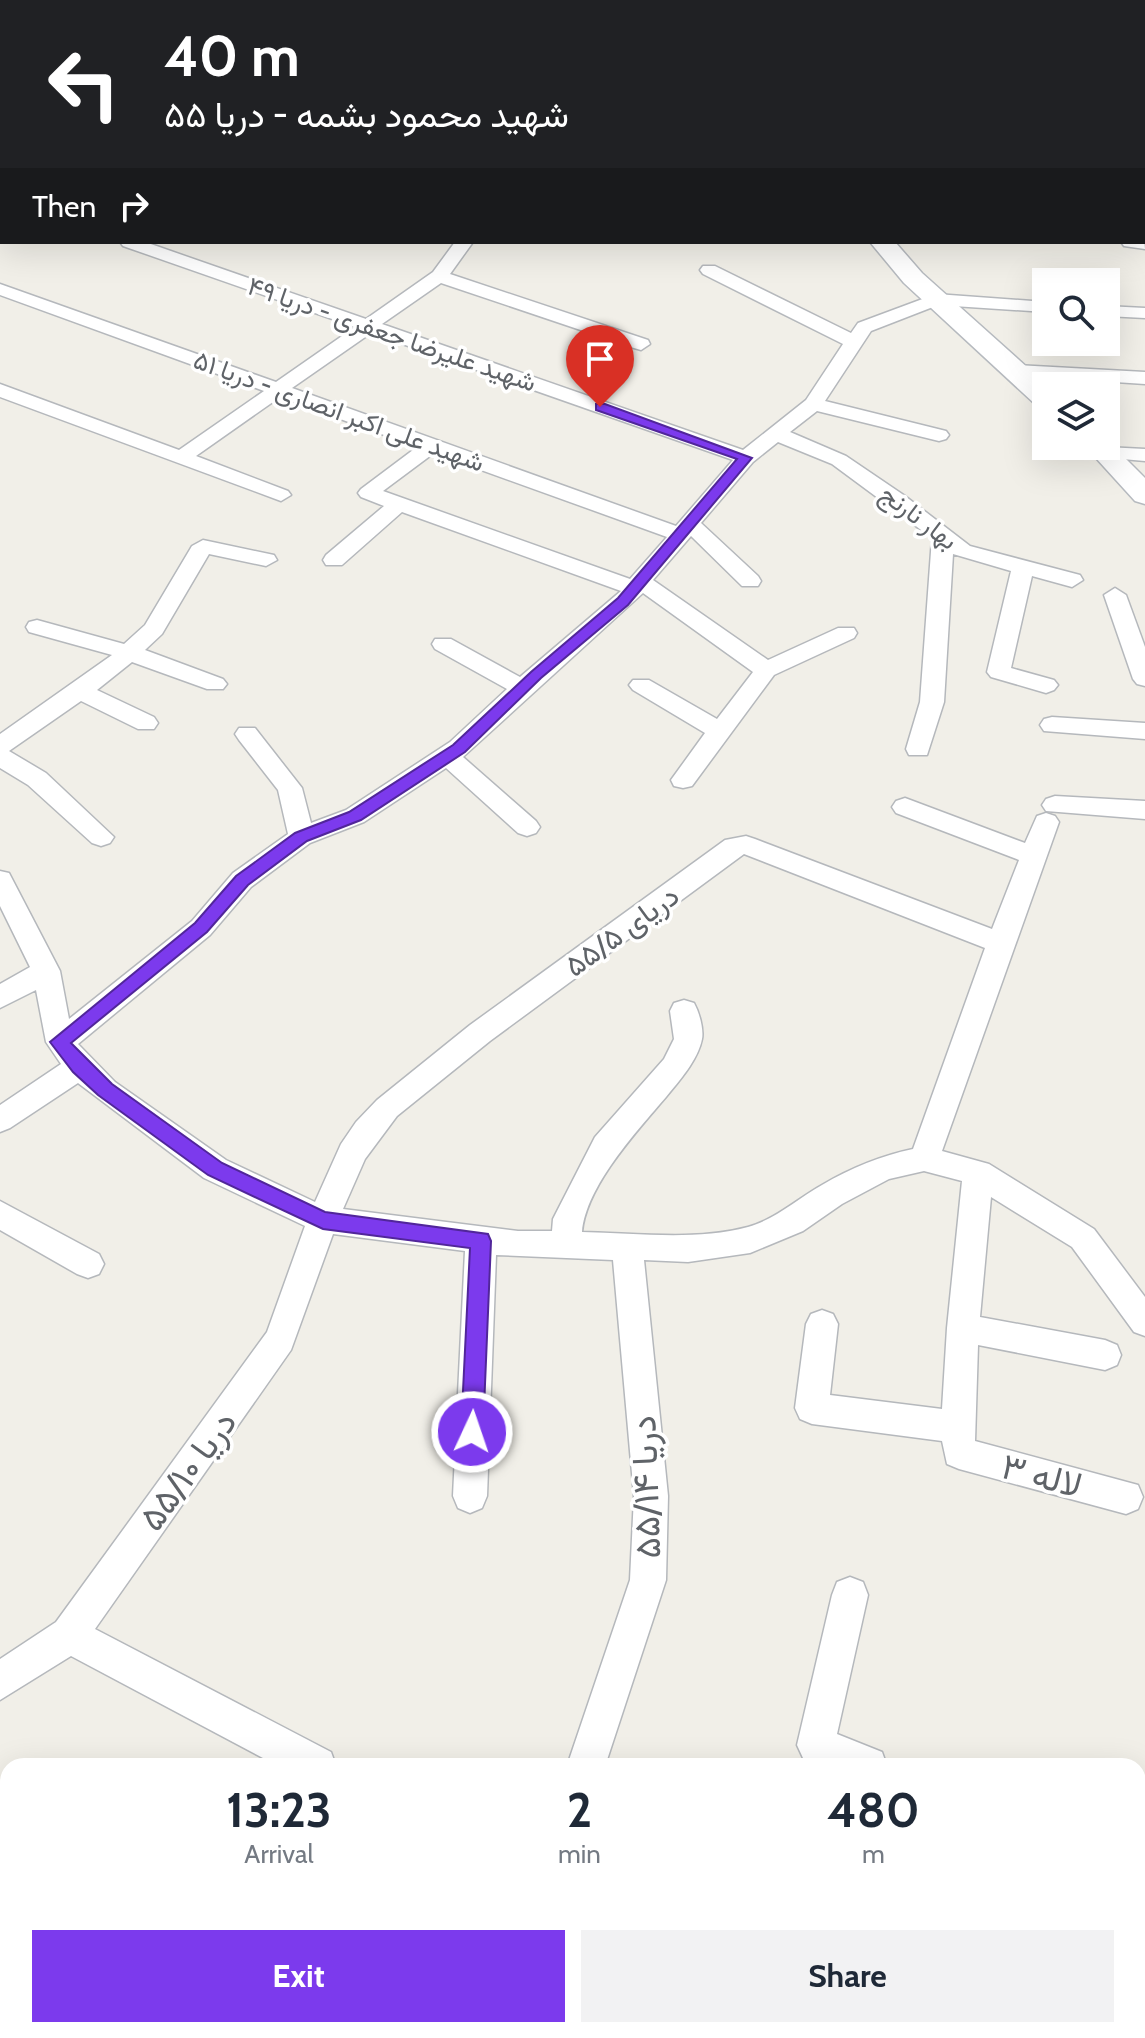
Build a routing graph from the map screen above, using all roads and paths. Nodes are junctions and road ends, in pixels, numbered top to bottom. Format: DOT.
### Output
graph roads {
  1 [pos="135,244"];
  2 [pos="463,244"];
  3 [pos="884,244"];
  4 [pos="709,270"];
  5 [pos="439,276"];
  6 [pos="0,289"];
  7 [pos="936,299"];
  8 [pos="1032,306"];
  9 [pos="1120,312"];
  10 [pos="1145,313"];
  11 [pos="368,326"];
  12 [pos="854,342"];
  13 [pos="641,344"];
  14 [pos="1016,371"];
  15 [pos="1145,378"];
  16 [pos="1032,386"];
  17 [pos="278,389"];
  18 [pos="0,390"];
  19 [pos="813,404"];
  20 [pos="774,433"];
  21 [pos="939,435"];
  22 [pos="432,445"];
  23 [pos="1120,452"];
  24 [pos="1145,455"];
  25 [pos="181,458"];
  26 [pos="746,458"];
  27 [pos="1112,460"];
  28 [pos="281,495"];
  29 [pos="1145,495"];
  30 [pos="399,504"];
  31 [pos="683,528"];
  32 [pos="943,536"];
  33 [pos="266,560"];
  34 [pos="334,560"];
  35 [pos="1023,567"];
  36 [pos="1072,580"];
  37 [pos="750,581"];
  38 [pos="637,584"];
  39 [pos="1145,606"];
  40 [pos="37,627"];
  41 [pos="846,633"];
  42 [pos="443,644"];
  43 [pos="128,652"];
  44 [pos="766,670"];
  45 [pos="1145,679"];
  46 [pos="215,684"];
  47 [pos="641,685"];
  48 [pos="1046,685"];
  49 [pos="522,688"];
  50 [pos="80,691"];
  51 [pos="146,723"];
  52 [pos="1052,725"];
  53 [pos="1145,731"];
  54 [pos="721,732"];
  55 [pos="247,734"];
  56 [pos="0,746"];
  57 [pos="918,749"];
  58 [pos="447,756"];
  59 [pos="0,757"];
  60 [pos="683,780"];
  61 [pos="905,807"];
  62 [pos="1145,810"];
  63 [pos="527,827"];
  64 [pos="101,837"];
  65 [pos="301,837"];
  66 [pos="1033,856"];
  67 [pos="0,880"];
  68 [pos="1000,943"];
  69 [pos="46,971"];
  70 [pos="0,997"];
  71 [pos="684,1011"];
  72 [pos="60,1042"];
  73 [pos="80,1067"];
  74 [pos="0,1120"];
  75 [pos="924,1159"];
  76 [pos="978,1173"];
  77 [pos="0,1214"];
  78 [pos="323,1220"];
  79 [pos="481,1241"];
  80 [pos="566,1245"];
  81 [pos="627,1247"];
  82 [pos="88,1264"];
  83 [pos="1145,1322"];
  84 [pos="822,1324"];
  85 [pos="963,1328"];
  86 [pos="1105,1355"];
  87 [pos="958,1440"];
  88 [pos="470,1496"];
  89 [pos="1126,1497"];
  90 [pos="850,1595"];
  91 [pos="69,1635"];
  92 [pos="0,1681"];
  93 [pos="302,1758"];
  94 [pos="589,1758"];
  95 [pos="848,1758"];
  1 -- 11 [label="street, شهید علیرضا جعفری - دریا ۴۹"];
  2 -- 5 [label="street"];
  3 -- 7 [label="street"];
  4 -- 12 [label="street"];
  5 -- 11 [label="street"];
  5 -- 13 [label="street"];
  6 -- 17 [label="street, شهید علی اکبر انصاری - دریا ۵۱"];
  7 -- 8 [label="street"];
  7 -- 12 [label="street"];
  7 -- 14 [label="street"];
  9 -- 10 [label="street"];
  11 -- 17 [label="street"];
  11 -- 26 [label="street, شهید علیرضا جعفری - دریا ۴۹"];
  12 -- 19 [label="street"];
  14 -- 15 [label="street"];
  14 -- 16 [label="street"];
  17 -- 22 [label="street, شهید علی اکبر انصاری - دریا ۵۱"];
  17 -- 25 [label="street"];
  18 -- 25 [label="street"];
  19 -- 20 [label="street"];
  19 -- 21 [label="street"];
  20 -- 26 [label="street"];
  20 -- 32 [label="street, بهار نارنج"];
  22 -- 30 [label="street"];
  22 -- 31 [label="street, شهید علی اکبر انصاری - دریا ۵۱"];
  23 -- 24 [label="street"];
  25 -- 28 [label="street"];
  26 -- 31 [label="street"];
  27 -- 29 [label="street"];
  30 -- 34 [label="street"];
  30 -- 38 [label="street"];
  31 -- 37 [label="street"];
  31 -- 38 [label="street"];
  32 -- 35 [label="street, بهار نارنج"];
  32 -- 57 [label="street"];
  33 -- 43 [label="street"];
  35 -- 36 [label="street, بهار نارنج"];
  35 -- 48 [label="street"];
  38 -- 44 [label="street"];
  38 -- 49 [label="street"];
  39 -- 45 [label="street"];
  40 -- 43 [label="street"];
  41 -- 44 [label="street"];
  42 -- 49 [label="street"];
  43 -- 46 [label="street"];
  43 -- 50 [label="street"];
  44 -- 54 [label="street"];
  47 -- 54 [label="street"];
  49 -- 58 [label="street"];
  50 -- 51 [label="street"];
  50 -- 56 [label="street"];
  52 -- 53 [label="street"];
  54 -- 60 [label="street"];
  55 -- 65 [label="street"];
  58 -- 63 [label="street"];
  58 -- 65 [label="street"];
  59 -- 64 [label="street"];
  61 -- 66 [label="street"];
  62 -- 66 [label="street"];
  65 -- 72 [label="street"];
  66 -- 68 [label="street"];
  67 -- 69 [label="street"];
  68 -- 75 [label="street"];
  68 -- 78 [label="street, دریای ۵۵/۵"];
  69 -- 70 [label="street"];
  69 -- 72 [label="street"];
  71 -- 80 [label="street"];
  72 -- 73 [label="street"];
  73 -- 74 [label="street"];
  73 -- 78 [label="street"];
  75 -- 76 [label="street"];
  75 -- 81 [label="street"];
  76 -- 83 [label="street"];
  76 -- 85 [label="street"];
  77 -- 82 [label="street"];
  78 -- 79 [label="street"];
  78 -- 91 [label="street, دریا ۵۵/۱۰"];
  79 -- 80 [label="street"];
  79 -- 88 [label="street"];
  80 -- 81 [label="street"];
  81 -- 94 [label="street, دریا ۵۵/۱۴"];
  84 -- 87 [label="street, لاله ۳"];
  85 -- 86 [label="street"];
  85 -- 87 [label="street"];
  87 -- 89 [label="street, لاله ۳"];
  90 -- 95 [label="street"];
  91 -- 92 [label="street, دریا ۵۵/۱۰"];
  91 -- 93 [label="street"];
}
